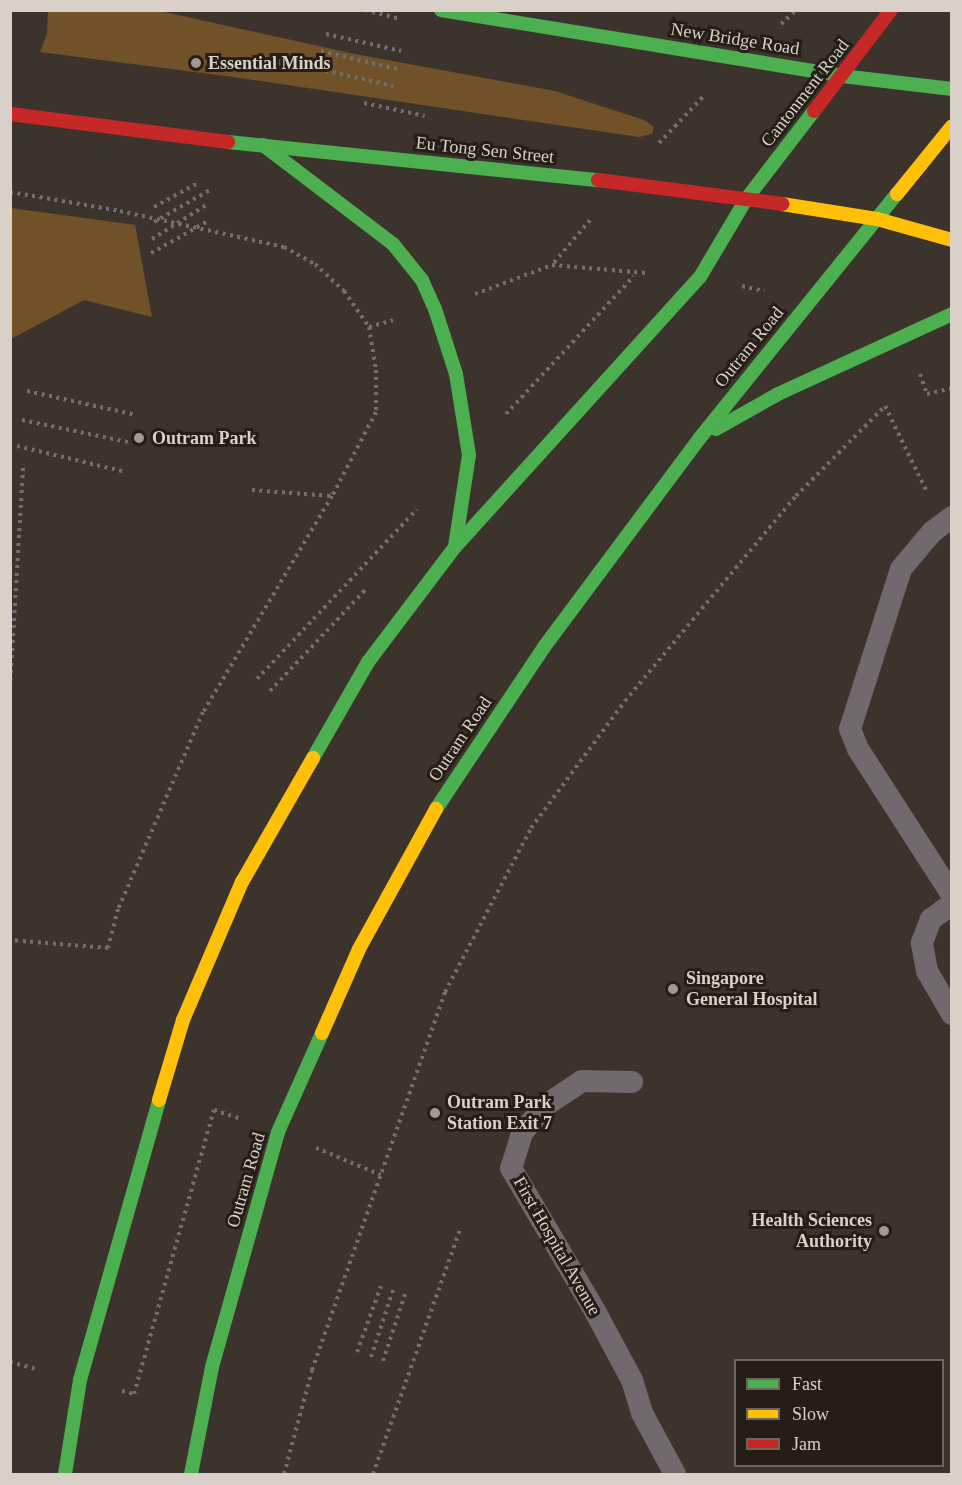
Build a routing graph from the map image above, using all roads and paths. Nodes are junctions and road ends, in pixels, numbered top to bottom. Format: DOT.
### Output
graph roads {
  1 [pos="364,10"];
  2 [pos="441,10"];
  3 [pos="891,10"];
  4 [pos="408,20"];
  5 [pos="326,34"];
  6 [pos="321,51"];
  7 [pos="401,51"];
  8 [pos="318,69"];
  9 [pos="397,69"];
  10 [pos="842,76"];
  11 [pos="393,86"];
  12 [pos="951,89"];
  13 [pos="364,103"];
  14 [pos="10,114"];
  15 [pos="425,116"];
  16 [pos="951,126"];
  17 [pos="263,145"];
  18 [pos="201,181"];
  19 [pos="210,190"];
  20 [pos="10,192"];
  21 [pos="747,198"];
  22 [pos="208,204"];
  23 [pos="154,207"];
  24 [pos="877,219"];
  25 [pos="208,221"];
  26 [pos="154,222"];
  27 [pos="153,238"];
  28 [pos="951,240"];
  29 [pos="151,254"];
  30 [pos="951,314"];
  31 [pos="27,391"];
  32 [pos="136,415"];
  33 [pos="22,420"];
  34 [pos="699,439"];
  35 [pos="132,443"];
  36 [pos="16,446"];
  37 [pos="23,466"];
  38 [pos="126,472"];
  39 [pos="252,490"];
  40 [pos="332,496"];
  41 [pos="947,520"];
  42 [pos="455,547"];
  43 [pos="10,688"];
  44 [pos="951,895"];
  45 [pos="951,904"];
  46 [pos="10,940"];
  47 [pos="951,1014"];
  48 [pos="632,1082"];
  49 [pos="278,1132"];
  50 [pos="381,1175"];
  51 [pos="459,1230"];
  52 [pos="381,1286"];
  53 [pos="393,1290"];
  54 [pos="405,1294"];
  55 [pos="357,1352"];
  56 [pos="371,1357"];
  57 [pos="383,1361"];
  58 [pos="10,1362"];
  59 [pos="80,1380"];
  60 [pos="65,1474"];
  61 [pos="191,1474"];
  62 [pos="286,1474"];
  63 [pos="373,1474"];
  64 [pos="675,1474"];
  1 -- 4 [label="path"];
  2 -- 10 [label="main road, New Bridge Road"];
  3 -- 10 [label="main road, Cantonment Road"];
  5 -- 7 [label="path"];
  6 -- 9 [label="path"];
  8 -- 11 [label="path"];
  10 -- 12 [label="main road, New Bridge Road"];
  10 -- 21 [label="main road, Cantonment Road"];
  13 -- 15 [label="path"];
  14 -- 17 [label="main road, Eu Tong Sen Street"];
  16 -- 24 [label="main road, Outram Road"];
  17 -- 21 [label="main road, Eu Tong Sen Street"];
  17 -- 42 [label="main road"];
  18 -- 23 [label="path"];
  19 -- 26 [label="path"];
  20 -- 40 [label="path"];
  21 -- 24 [label="main road, Eu Tong Sen Street"];
  21 -- 42 [label="main road"];
  22 -- 27 [label="path"];
  24 -- 28 [label="main road, Eu Tong Sen Street"];
  24 -- 34 [label="main road, Outram Road"];
  25 -- 29 [label="path"];
  30 -- 34 [label="main road"];
  31 -- 32 [label="path"];
  33 -- 35 [label="path"];
  34 -- 49 [label="main road, Outram Road"];
  36 -- 38 [label="path"];
  37 -- 43 [label="path"];
  39 -- 40 [label="path"];
  40 -- 46 [label="path"];
  41 -- 44 [label="lane"];
  41 -- 50 [label="path"];
  42 -- 59 [label="main road"];
  45 -- 47 [label="lane"];
  48 -- 64 [label="lane, First Hospital Avenue"];
  49 -- 50 [label="path"];
  49 -- 59 [label="path"];
  49 -- 61 [label="main road, Outram Road"];
  50 -- 62 [label="path"];
  51 -- 63 [label="path"];
  52 -- 55 [label="path"];
  53 -- 56 [label="path"];
  54 -- 57 [label="path"];
  58 -- 59 [label="path"];
  59 -- 60 [label="main road"];
}
